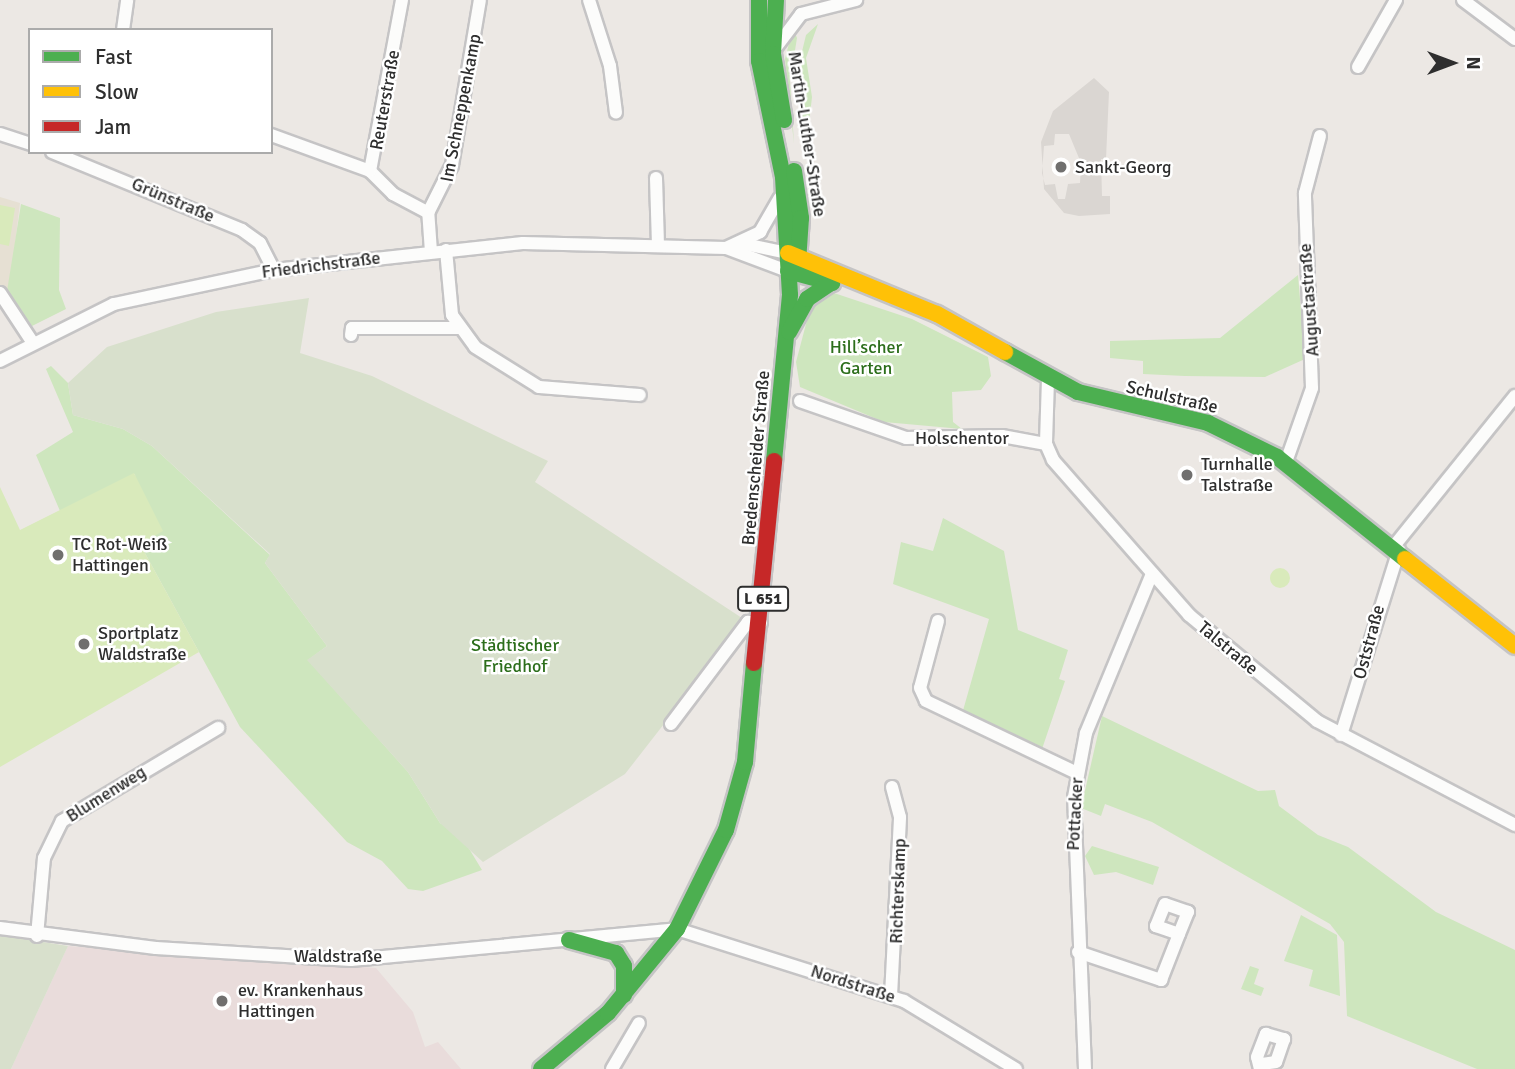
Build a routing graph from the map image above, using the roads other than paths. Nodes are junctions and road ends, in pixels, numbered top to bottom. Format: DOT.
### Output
graph roads {
  1 [pos="127,0"];
  2 [pos="402,0"];
  3 [pos="480,0"];
  4 [pos="589,0"];
  5 [pos="759,0"];
  6 [pos="776,0"];
  7 [pos="802,0"];
  8 [pos="856,0"];
  9 [pos="1396,0"];
  10 [pos="1462,0"];
  11 [pos="821,4"];
  12 [pos="123,28"];
  13 [pos="1515,39"];
  14 [pos="774,54"];
  15 [pos="1358,67"];
  16 [pos="615,113"];
  17 [pos="0,134"];
  18 [pos="273,136"];
  19 [pos="1320,136"];
  20 [pos="28,143"];
  21 [pos="64,154"];
  22 [pos="83,157"];
  23 [pos="370,171"];
  24 [pos="783,177"];
  25 [pos="656,178"];
  26 [pos="428,213"];
  27 [pos="658,244"];
  28 [pos="731,246"];
  29 [pos="446,250"];
  30 [pos="431,252"];
  31 [pos="794,255"];
  32 [pos="274,270"];
  33 [pos="792,273"];
  34 [pos="831,283"];
  35 [pos="858,283"];
  36 [pos="0,293"];
  37 [pos="459,328"];
  38 [pos="351,335"];
  39 [pos="786,338"];
  40 [pos="33,343"];
  41 [pos="0,361"];
  42 [pos="1048,379"];
  43 [pos="640,395"];
  44 [pos="1515,397"];
  45 [pos="800,401"];
  46 [pos="1046,444"];
  47 [pos="1286,462"];
  48 [pos="1397,548"];
  49 [pos="1152,574"];
  50 [pos="938,621"];
  51 [pos="761,623"];
  52 [pos="1515,646"];
  53 [pos="671,724"];
  54 [pos="218,728"];
  55 [pos="1344,737"];
  56 [pos="1077,772"];
  57 [pos="892,787"];
  58 [pos="1515,825"];
  59 [pos="0,928"];
  60 [pos="677,929"];
  61 [pos="1180,934"];
  62 [pos="37,936"];
  63 [pos="569,940"];
  64 [pos="1078,952"];
  65 [pos="624,995"];
  66 [pos="891,996"];
  67 [pos="639,1023"];
  68 [pos="541,1069"];
  69 [pos="612,1069"];
  70 [pos="1016,1069"];
  71 [pos="1085,1069"];
  1 -- 12 [label="street"];
  2 -- 23 [label="street, Reuterstraße"];
  3 -- 26 [label="street, Im Schneppenkamp"];
  4 -- 16 [label="street"];
  5 -- 24 [label="main road, Martin-Luther-Straße / L 651"];
  6 -- 14 [label="main road, Martin-Luther-Straße / L 651"];
  7 -- 11 [label="street"];
  8 -- 11 [label="street"];
  9 -- 15 [label="street"];
  10 -- 13 [label="street"];
  11 -- 14 [label="street"];
  14 -- 31 [label="main road, Martin-Luther-Straße / L 651"];
  17 -- 20 [label="street"];
  18 -- 23 [label="street"];
  19 -- 47 [label="street, Augustastraße"];
  21 -- 22 [label="street, Grünstraße"];
  22 -- 32 [label="street, Grünstraße"];
  23 -- 26 [label="street, Reuterstraße"];
  24 -- 28 [label="street"];
  24 -- 31 [label="main road, Martin-Luther-Straße / L 651"];
  25 -- 27 [label="street"];
  26 -- 30 [label="street"];
  27 -- 28 [label="street, Friedrichstraße"];
  27 -- 29 [label="street, Friedrichstraße"];
  28 -- 31 [label="street, Friedrichstraße"];
  28 -- 33 [label="street, Friedrichstraße"];
  29 -- 30 [label="street, Friedrichstraße"];
  29 -- 37 [label="street"];
  30 -- 32 [label="street, Friedrichstraße"];
  31 -- 33 [label="main road, Martin-Luther-Straße / L 651"];
  31 -- 35 [label="main road, Schulstraße"];
  32 -- 40 [label="street, Friedrichstraße"];
  33 -- 34 [label="main road, Schulstraße"];
  33 -- 39 [label="main road, Bredenscheider Straße / L 651"];
  34 -- 35 [label="main road, Schulstraße"];
  34 -- 39 [label="main road"];
  35 -- 42 [label="main road, Schulstraße"];
  36 -- 40 [label="street"];
  37 -- 38 [label="street"];
  37 -- 43 [label="street"];
  39 -- 51 [label="main road, Bredenscheider Straße / L 651"];
  40 -- 41 [label="street, Friedrichstraße"];
  42 -- 46 [label="street"];
  42 -- 47 [label="main road, Schulstraße"];
  44 -- 48 [label="street, Oststraße"];
  45 -- 46 [label="street, Holschentor"];
  46 -- 49 [label="street, Talstraße"];
  47 -- 48 [label="main road, Schulstraße"];
  48 -- 52 [label="main road, Schulstraße"];
  48 -- 55 [label="street, Oststraße"];
  49 -- 55 [label="street, Talstraße"];
  49 -- 56 [label="street, Pottacker"];
  50 -- 56 [label="street"];
  51 -- 53 [label="street"];
  51 -- 60 [label="main road, Bredenscheider Straße / L 651"];
  54 -- 62 [label="street, Blumenweg"];
  55 -- 58 [label="street, Talstraße"];
  56 -- 64 [label="street, Pottacker"];
  57 -- 66 [label="street, Richterskamp"];
  59 -- 62 [label="street, Waldstraße"];
  60 -- 63 [label="street, Waldstraße"];
  60 -- 65 [label="main road, Bredenscheider Straße / L 651"];
  60 -- 66 [label="street, Nordstraße"];
  61 -- 64 [label="street"];
  62 -- 63 [label="street, Waldstraße"];
  63 -- 65 [label="main road"];
  64 -- 71 [label="street, Pottacker"];
  65 -- 68 [label="main road, Bredenscheider Straße / L 651"];
  66 -- 70 [label="street, Nordstraße"];
  67 -- 69 [label="street"];
}
